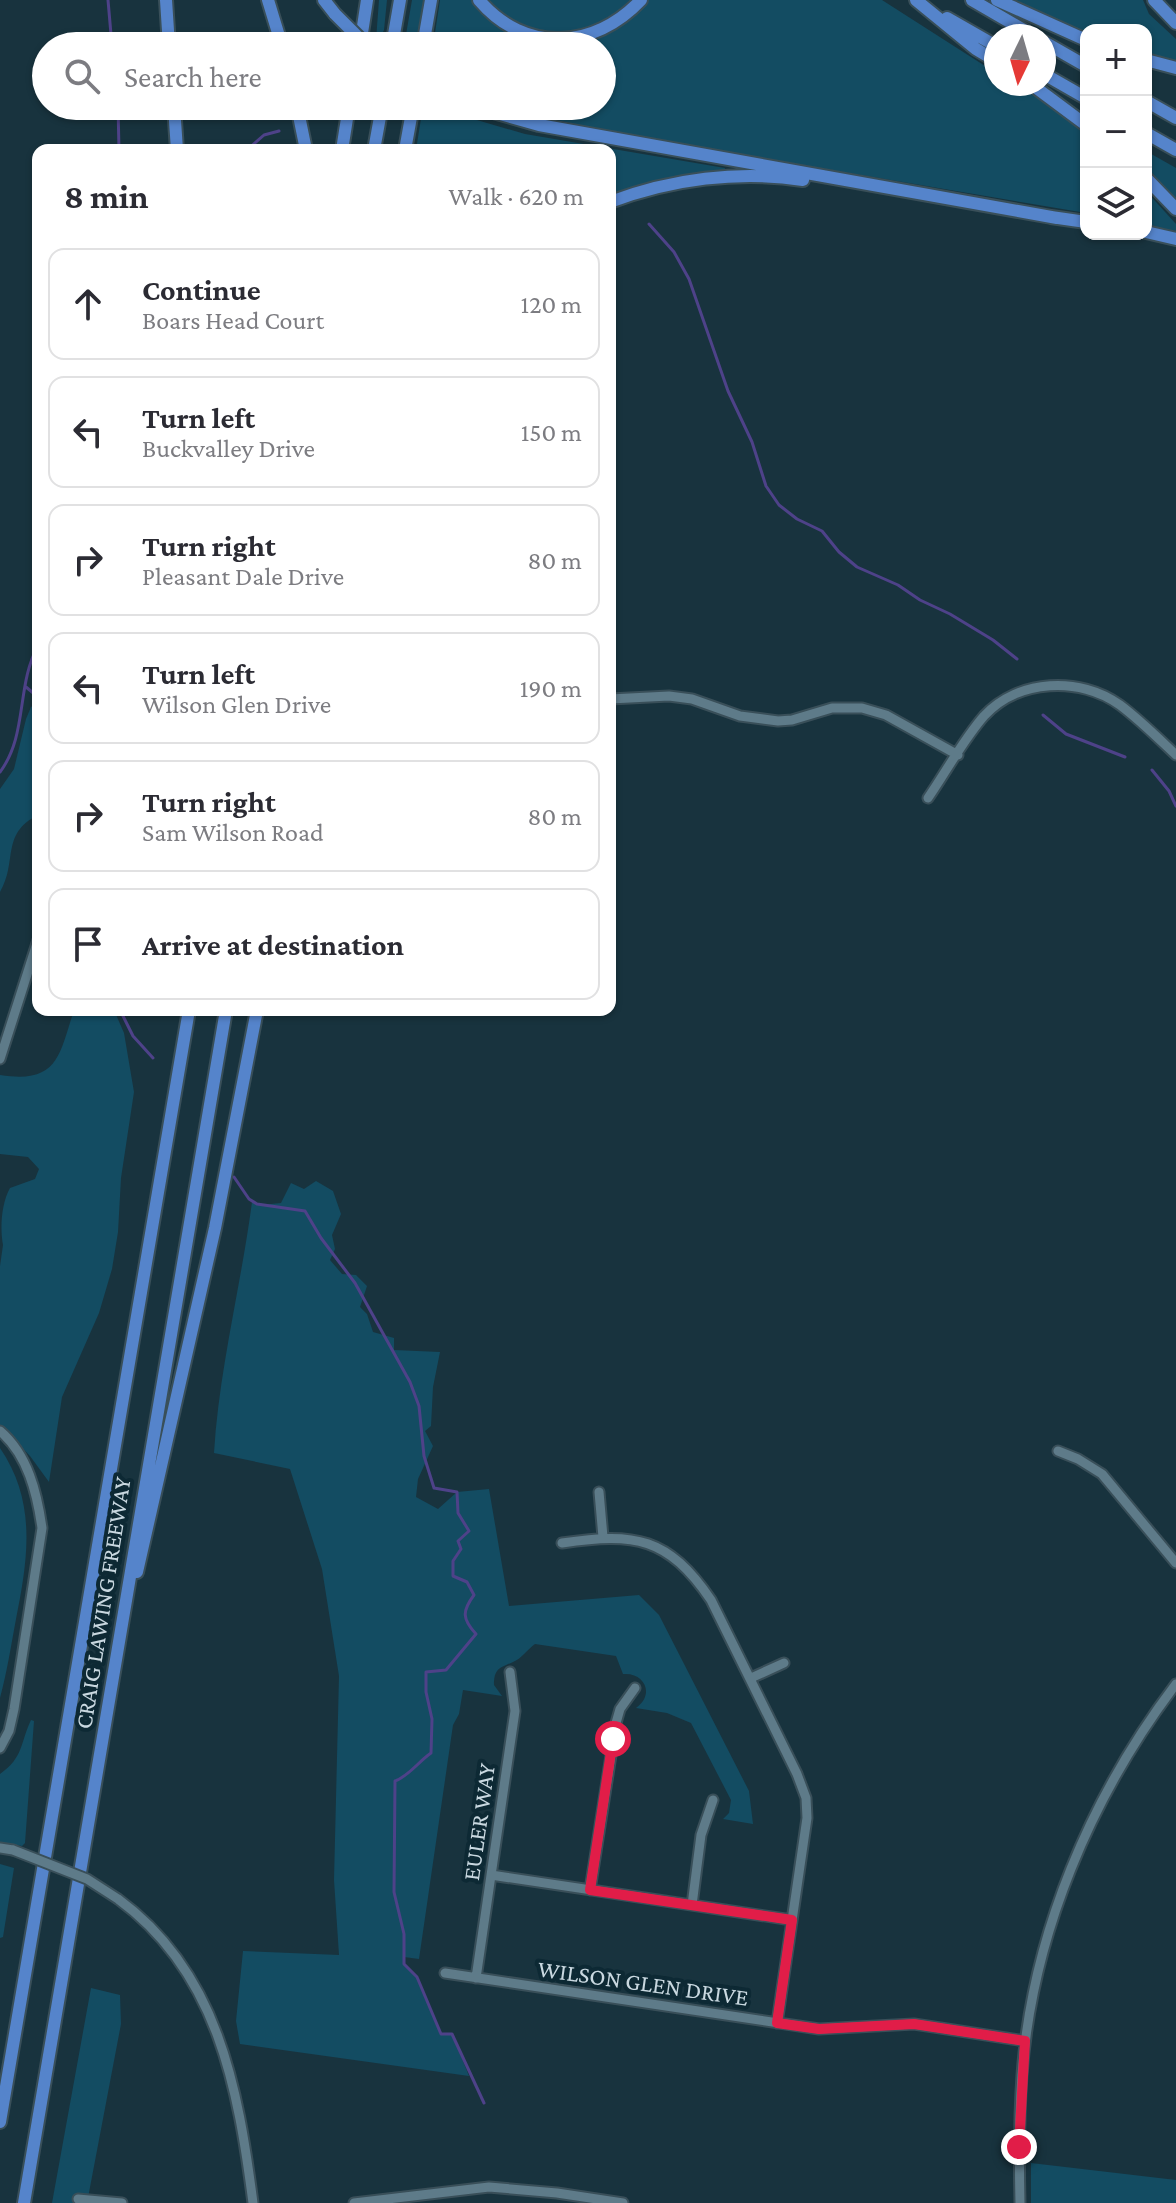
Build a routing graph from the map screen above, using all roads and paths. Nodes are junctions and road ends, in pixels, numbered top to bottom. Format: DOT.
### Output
graph roads {
  1 [pos="166,0"];
  2 [pos="268,0"];
  3 [pos="324,0"];
  4 [pos="367,0"];
  5 [pos="400,0"];
  6 [pos="431,0"];
  7 [pos="479,0"];
  8 [pos="641,0"];
  9 [pos="916,0"];
  10 [pos="972,0"];
  11 [pos="997,0"];
  12 [pos="1154,0"];
  13 [pos="1176,23"];
  14 [pos="1013,24"];
  15 [pos="168,32"];
  16 [pos="278,32"];
  17 [pos="353,32"];
  18 [pos="362,32"];
  19 [pos="394,32"];
  20 [pos="425,32"];
  21 [pos="523,32"];
  22 [pos="595,32"];
  23 [pos="1080,37"];
  24 [pos="984,39"];
  25 [pos="1056,49"];
  26 [pos="984,54"];
  27 [pos="1152,62"];
  28 [pos="1080,63"];
  29 [pos="1176,68"];
  30 [pos="1056,81"];
  31 [pos="1047,96"];
  32 [pos="1082,96"];
  33 [pos="1152,104"];
  34 [pos="1176,118"];
  35 [pos="175,120"];
  36 [pos="300,120"];
  37 [pos="347,120"];
  38 [pos="379,120"];
  39 [pos="410,120"];
  40 [pos="521,120"];
  41 [pos="1080,121"];
  42 [pos="1152,136"];
  43 [pos="177,144"];
  44 [pos="305,144"];
  45 [pos="343,144"];
  46 [pos="375,144"];
  47 [pos="406,144"];
  48 [pos="1176,150"];
  49 [pos="1152,184"];
  50 [pos="616,200"];
  51 [pos="1176,209"];
  52 [pos="1057,218"];
  53 [pos="1080,221"];
  54 [pos="616,699"];
  55 [pos="958,755"];
  56 [pos="1176,755"];
  57 [pos="928,798"];
  58 [pos="32,955"];
  59 [pos="188,1016"];
  60 [pos="225,1016"];
  61 [pos="256,1016"];
  62 [pos="0,1059"];
  63 [pos="0,1431"];
  64 [pos="1058,1451"];
  65 [pos="599,1492"];
  66 [pos="603,1537"];
  67 [pos="562,1543"];
  68 [pos="1176,1563"];
  69 [pos="784,1663"];
  70 [pos="116,1665"];
  71 [pos="510,1672"];
  72 [pos="751,1678"];
  73 [pos="1176,1684"];
  74 [pos="635,1688"];
  75 [pos="0,1748"];
  76 [pos="713,1800"];
  77 [pos="0,1848"];
  78 [pos="491,1875"];
  79 [pos="590,1890"];
  80 [pos="692,1905"];
  81 [pos="792,1920"];
  82 [pos="445,1973"];
  83 [pos="476,1978"];
  84 [pos="777,2023"];
  85 [pos="1025,2041"];
  86 [pos="0,2122"];
  87 [pos="78,2199"];
  88 [pos="24,2203"];
  89 [pos="122,2203"];
  90 [pos="253,2203"];
  91 [pos="354,2203"];
  92 [pos="623,2203"];
  93 [pos="1020,2203"];
  1 -- 15 [label="highway"];
  2 -- 16 [label="highway"];
  3 -- 17 [label="highway, bridge"];
  4 -- 18 [label="highway"];
  5 -- 19 [label="highway"];
  6 -- 20 [label="highway"];
  7 -- 21 [label="highway"];
  8 -- 22 [label="highway"];
  9 -- 24 [label="highway"];
  9 -- 26 [label="highway"];
  10 -- 14 [label="highway"];
  11 -- 23 [label="highway"];
  12 -- 13 [label="highway"];
  25 -- 28 [label="highway"];
  27 -- 29 [label="highway"];
  30 -- 32 [label="highway"];
  31 -- 41 [label="highway"];
  33 -- 34 [label="highway"];
  35 -- 43 [label="highway"];
  36 -- 44 [label="highway"];
  37 -- 45 [label="highway"];
  38 -- 46 [label="highway"];
  39 -- 47 [label="highway"];
  40 -- 52 [label="highway"];
  42 -- 48 [label="highway"];
  49 -- 51 [label="highway"];
  50 -- 52 [label="highway"];
  52 -- 53 [label="highway"];
  54 -- 55 [label="street"];
  55 -- 56 [label="street"];
  55 -- 57 [label="street"];
  58 -- 62 [label="street"];
  59 -- 86 [label="highway, CRAIG LAWING FREEWAY"];
  60 -- 70 [label="highway, CRAIG LAWING FREEWAY"];
  61 -- 70 [label="highway"];
  63 -- 75 [label="street"];
  64 -- 68 [label="street"];
  65 -- 66 [label="street"];
  66 -- 67 [label="street"];
  66 -- 72 [label="street"];
  69 -- 72 [label="street"];
  70 -- 88 [label="highway, CRAIG LAWING FREEWAY"];
  71 -- 78 [label="street, EULER WAY"];
  72 -- 81 [label="street"];
  73 -- 85 [label="street"];
  74 -- 79 [label="street"];
  76 -- 80 [label="street"];
  77 -- 90 [label="street, bridge"];
  78 -- 79 [label="street"];
  78 -- 83 [label="street, EULER WAY"];
  79 -- 80 [label="street"];
  80 -- 81 [label="street"];
  81 -- 84 [label="street"];
  82 -- 83 [label="street, WILSON GLEN DRIVE"];
  83 -- 84 [label="street, WILSON GLEN DRIVE"];
  84 -- 85 [label="street, WILSON GLEN DRIVE"];
  85 -- 93 [label="street"];
  87 -- 89 [label="street"];
  91 -- 92 [label="street"];
}
